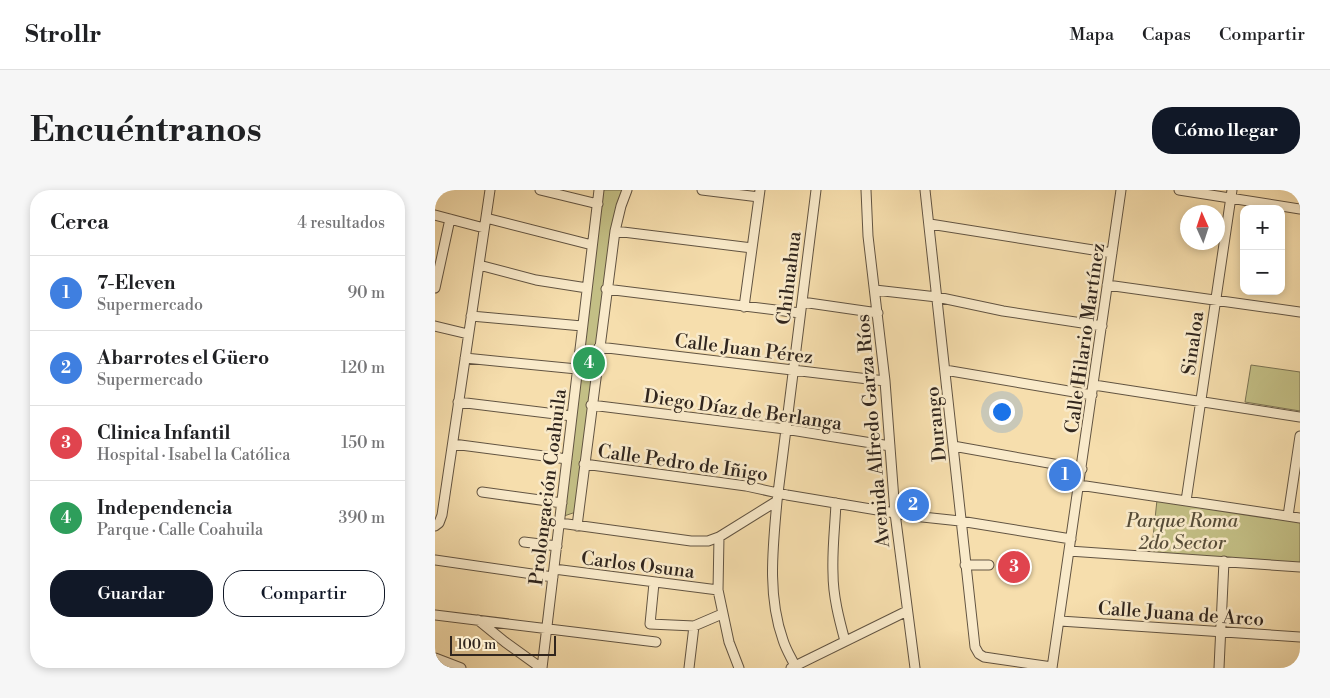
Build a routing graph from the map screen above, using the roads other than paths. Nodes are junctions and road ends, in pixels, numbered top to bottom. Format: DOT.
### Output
graph roads {
  1 [pos="490,190"];
  2 [pos="540,190"];
  3 [pos="599,190"];
  4 [pos="627,190"];
  5 [pos="702,190"];
  6 [pos="816,190"];
  7 [pos="866,190"];
  8 [pos="925,190"];
  9 [pos="1121,190"];
  10 [pos="1179,190"];
  11 [pos="759,193"];
  12 [pos="1231,194"];
  13 [pos="597,204"];
  14 [pos="1300,209"];
  15 [pos="435,215"];
  16 [pos="450,220"];
  17 [pos="485,223"];
  18 [pos="930,224"];
  19 [pos="615,231"];
  20 [pos="593,245"];
  21 [pos="752,248"];
  22 [pos="1112,253"];
  23 [pos="479,265"];
  24 [pos="1107,285"];
  25 [pos="435,288"];
  26 [pos="587,288"];
  27 [pos="606,289"];
  28 [pos="875,290"];
  29 [pos="937,296"];
  30 [pos="1215,300"];
  31 [pos="802,302"];
  32 [pos="744,307"];
  33 [pos="1300,312"];
  34 [pos="800,313"];
  35 [pos="878,313"];
  36 [pos="471,316"];
  37 [pos="435,326"];
  38 [pos="582,326"];
  39 [pos="1102,326"];
  40 [pos="468,334"];
  41 [pos="599,347"];
  42 [pos="465,358"];
  43 [pos="577,369"];
  44 [pos="793,370"];
  45 [pos="945,370"];
  46 [pos="885,381"];
  47 [pos="1093,390"];
  48 [pos="458,402"];
  49 [pos="1199,403"];
  50 [pos="591,405"];
  51 [pos="572,416"];
  52 [pos="1300,417"];
  53 [pos="785,429"];
  54 [pos="1300,436"];
  55 [pos="453,444"];
  56 [pos="890,446"];
  57 [pos="953,446"];
  58 [pos="567,460"];
  59 [pos="585,464"];
  60 [pos="1082,469"];
  61 [pos="1079,485"];
  62 [pos="482,492"];
  63 [pos="777,497"];
  64 [pos="1186,501"];
  65 [pos="562,503"];
  66 [pos="836,503"];
  67 [pos="895,513"];
  68 [pos="1288,516"];
  69 [pos="1300,518"];
  70 [pos="960,522"];
  71 [pos="560,523"];
  72 [pos="435,526"];
  73 [pos="577,526"];
  74 [pos="719,537"];
  75 [pos="1071,539"];
  76 [pos="524,542"];
  77 [pos="557,546"];
  78 [pos="1069,551"];
  79 [pos="435,560"];
  80 [pos="1223,561"];
  81 [pos="965,565"];
  82 [pos="989,565"];
  83 [pos="1300,567"];
  84 [pos="553,573"];
  85 [pos="654,583"];
  86 [pos="718,590"];
  87 [pos="907,611"];
  88 [pos="722,614"];
  89 [pos="435,616"];
  90 [pos="478,619"];
  91 [pos="1060,621"];
  92 [pos="693,626"];
  93 [pos="545,628"];
  94 [pos="1222,632"];
  95 [pos="1300,637"];
  96 [pos="845,641"];
  97 [pos="652,642"];
  98 [pos="435,658"];
  99 [pos="794,667"];
  100 [pos="1052,667"];
  101 [pos="461,668"];
  102 [pos="541,668"];
  103 [pos="689,668"];
  104 [pos="739,668"];
  105 [pos="915,668"];
  106 [pos="1219,668"];
  1 -- 17 [label="street"];
  2 -- 13 [label="street"];
  3 -- 13 [label="street, Prolongación Coahuila"];
  4 -- 19 [label="street"];
  5 -- 11 [label="street"];
  6 -- 31 [label="street, Chihuahua"];
  7 -- 28 [label="street, Avenida Alfredo Garza Ríos"];
  8 -- 18 [label="street, Durango"];
  9 -- 22 [label="street, Calle Hilario Martínez"];
  10 -- 12 [label="street"];
  11 -- 21 [label="street"];
  12 -- 14 [label="street"];
  12 -- 30 [label="street, Sinaloa"];
  13 -- 20 [label="street, Prolongación Coahuila"];
  15 -- 16 [label="street"];
  16 -- 17 [label="street"];
  16 -- 25 [label="street"];
  17 -- 20 [label="street"];
  17 -- 23 [label="street"];
  18 -- 22 [label="street"];
  18 -- 29 [label="street, Durango"];
  19 -- 21 [label="street"];
  19 -- 27 [label="street"];
  20 -- 26 [label="street, Prolongación Coahuila"];
  21 -- 32 [label="street"];
  22 -- 24 [label="street, Calle Hilario Martínez"];
  23 -- 26 [label="street"];
  23 -- 36 [label="street"];
  24 -- 30 [label="street"];
  24 -- 39 [label="street, Calle Hilario Martínez"];
  26 -- 38 [label="street, Prolongación Coahuila"];
  27 -- 32 [label="street"];
  27 -- 41 [label="street"];
  28 -- 29 [label="street"];
  28 -- 35 [label="street, Avenida Alfredo Garza Ríos"];
  29 -- 39 [label="street"];
  29 -- 45 [label="street, Durango"];
  30 -- 33 [label="street"];
  30 -- 49 [label="street, Sinaloa"];
  31 -- 34 [label="street, Chihuahua"];
  31 -- 35 [label="street"];
  32 -- 34 [label="street"];
  34 -- 44 [label="street, Chihuahua"];
  35 -- 46 [label="street, Avenida Alfredo Garza Ríos"];
  36 -- 38 [label="street"];
  36 -- 40 [label="street"];
  37 -- 40 [label="street"];
  38 -- 43 [label="street, Prolongación Coahuila"];
  39 -- 47 [label="street, Calle Hilario Martínez"];
  40 -- 42 [label="street"];
  41 -- 44 [label="street, Calle Juan Pérez"];
  41 -- 50 [label="street"];
  42 -- 43 [label="street"];
  42 -- 48 [label="street"];
  43 -- 51 [label="street, Prolongación Coahuila"];
  44 -- 46 [label="street, Calle Juan Pérez"];
  44 -- 53 [label="street, Chihuahua"];
  45 -- 47 [label="street"];
  45 -- 57 [label="street, Durango"];
  46 -- 56 [label="street, Avenida Alfredo Garza Ríos"];
  47 -- 49 [label="street"];
  47 -- 60 [label="street, Calle Hilario Martínez"];
  48 -- 51 [label="street"];
  48 -- 55 [label="street"];
  49 -- 52 [label="street"];
  49 -- 64 [label="street, Sinaloa"];
  50 -- 53 [label="street, Diego Díaz de Berlanga"];
  50 -- 59 [label="street"];
  51 -- 58 [label="street, Prolongación Coahuila"];
  53 -- 56 [label="street, Diego Díaz de Berlanga"];
  53 -- 63 [label="street, Chihuahua"];
  54 -- 68 [label="street"];
  55 -- 58 [label="street"];
  55 -- 72 [label="street"];
  56 -- 67 [label="street, Avenida Alfredo Garza Ríos"];
  57 -- 60 [label="street"];
  57 -- 70 [label="street, Durango"];
  58 -- 65 [label="street, Prolongación Coahuila"];
  59 -- 63 [label="street, Calle Pedro de Iñigo"];
  59 -- 73 [label="street"];
  60 -- 61 [label="street, Calle Hilario Martínez"];
  61 -- 64 [label="street"];
  61 -- 75 [label="street, Calle Hilario Martínez"];
  62 -- 65 [label="street"];
  63 -- 66 [label="street, Calle Pedro de Iñigo"];
  63 -- 74 [label="street"];
  63 -- 99 [label="street, Chihuahua"];
  64 -- 68 [label="street"];
  65 -- 71 [label="street, Prolongación Coahuila"];
  66 -- 67 [label="street, Calle Pedro de Iñigo"];
  66 -- 96 [label="street"];
  67 -- 70 [label="street, Calle Pedro de Iñigo"];
  67 -- 87 [label="street, Avenida Alfredo Garza Ríos"];
  68 -- 69 [label="street"];
  70 -- 75 [label="street, Calle Pedro de Iñigo"];
  70 -- 81 [label="street, Durango"];
  71 -- 73 [label="street"];
  71 -- 77 [label="street, Prolongación Coahuila"];
  73 -- 74 [label="street"];
  74 -- 86 [label="street"];
  75 -- 78 [label="street, Calle Hilario Martínez"];
  76 -- 77 [label="street"];
  77 -- 84 [label="street, Prolongación Coahuila"];
  78 -- 80 [label="street"];
  78 -- 91 [label="street, Calle Hilario Martínez"];
  79 -- 84 [label="street, Carlos Osuna"];
  80 -- 83 [label="street"];
  80 -- 94 [label="street"];
  81 -- 82 [label="street"];
  81 -- 100 [label="street, Durango"];
  84 -- 85 [label="street, Carlos Osuna"];
  84 -- 93 [label="street, Prolongación Coahuila"];
  85 -- 86 [label="street, Carlos Osuna"];
  85 -- 92 [label="street"];
  86 -- 88 [label="street"];
  87 -- 96 [label="street"];
  87 -- 105 [label="street, Avenida Alfredo Garza Ríos"];
  88 -- 92 [label="street"];
  88 -- 104 [label="street"];
  89 -- 90 [label="street"];
  90 -- 93 [label="street"];
  90 -- 102 [label="street"];
  91 -- 94 [label="street, Calle Juana de Arco"];
  91 -- 100 [label="street, Calle Hilario Martínez"];
  92 -- 103 [label="street"];
  93 -- 97 [label="street"];
  93 -- 102 [label="street, Prolongación Coahuila"];
  94 -- 95 [label="street, Calle Juana de Arco"];
  94 -- 106 [label="street"];
  96 -- 99 [label="street"];
  98 -- 101 [label="street"];
}
